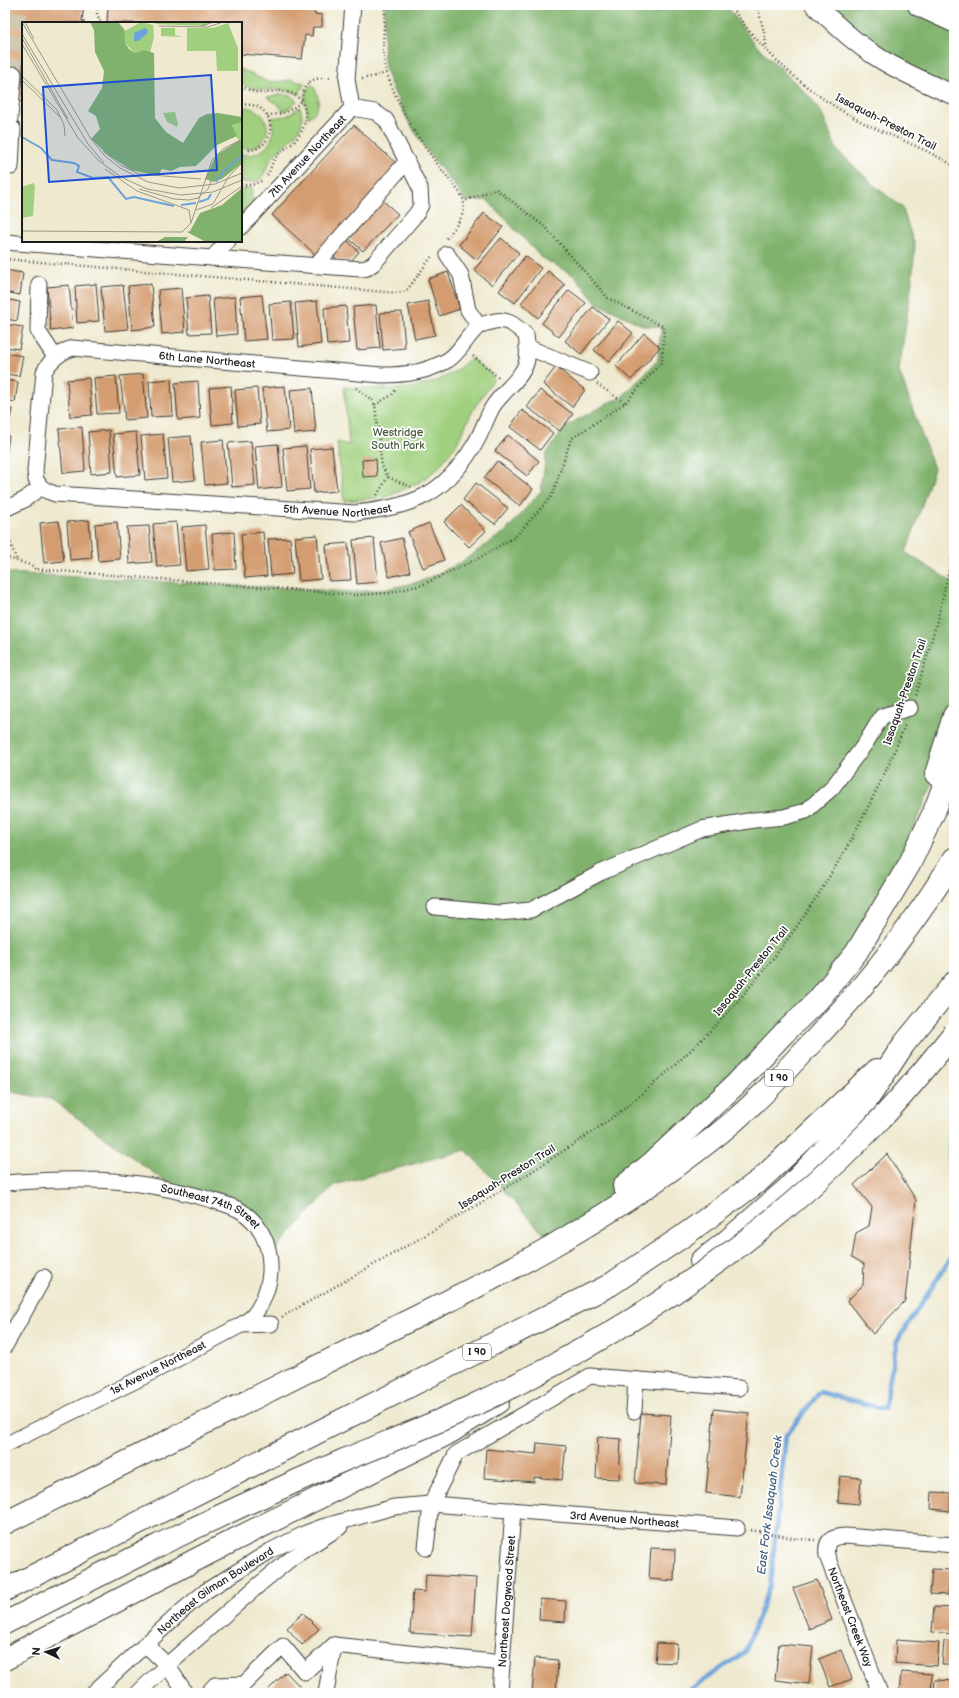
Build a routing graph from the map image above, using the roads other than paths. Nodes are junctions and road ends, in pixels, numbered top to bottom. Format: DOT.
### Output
graph roads {
  1 [pos="352,5"];
  2 [pos="815,5"];
  3 [pos="919,5"];
  4 [pos="954,21"];
  5 [pos="14,74"];
  6 [pos="954,95"];
  7 [pos="352,108"];
  8 [pos="13,129"];
  9 [pos="407,161"];
  10 [pos="11,167"];
  11 [pos="242,226"];
  12 [pos="5,242"];
  13 [pos="227,242"];
  14 [pos="441,250"];
  15 [pos="212,258"];
  16 [pos="315,266"];
  17 [pos="39,284"];
  18 [pos="479,326"];
  19 [pos="527,347"];
  20 [pos="55,357"];
  21 [pos="590,373"];
  22 [pos="40,487"];
  23 [pos="5,509"];
  24 [pos="910,708"];
  25 [pos="954,716"];
  26 [pos="954,759"];
  27 [pos="954,859"];
  28 [pos="435,908"];
  29 [pos="954,982"];
  30 [pos="784,1033"];
  31 [pos="954,1033"];
  32 [pos="904,1044"];
  33 [pos="5,1183"];
  34 [pos="554,1245"];
  35 [pos="270,1256"];
  36 [pos="44,1278"];
  37 [pos="271,1324"];
  38 [pos="241,1325"];
  39 [pos="5,1346"];
  40 [pos="636,1380"];
  41 [pos="739,1388"];
  42 [pos="634,1411"];
  43 [pos="5,1445"];
  44 [pos="431,1504"];
  45 [pos="513,1510"];
  46 [pos="355,1518"];
  47 [pos="5,1523"];
  48 [pos="737,1528"];
  49 [pos="954,1545"];
  50 [pos="426,1548"];
  51 [pos="5,1590"];
  52 [pos="5,1623"];
  53 [pos="145,1644"];
  54 [pos="334,1645"];
  55 [pos="5,1659"];
  56 [pos="502,1663"];
  57 [pos="167,1665"];
  58 [pos="93,1693"];
  59 [pos="139,1693"];
  60 [pos="183,1693"];
  61 [pos="208,1693"];
  62 [pos="326,1693"];
  63 [pos="500,1693"];
  64 [pos="880,1693"];
  1 -- 7 [label="street, 7th Avenue Northeast"];
  2 -- 6 [label="main road"];
  3 -- 4 [label="highway"];
  5 -- 8 [label="street"];
  7 -- 9 [label="street"];
  7 -- 11 [label="street, 7th Avenue Northeast"];
  8 -- 10 [label="street"];
  9 -- 16 [label="street"];
  9 -- 16 [label="street"];
  12 -- 15 [label="street"];
  13 -- 15 [label="street"];
  14 -- 18 [label="street"];
  15 -- 16 [label="street"];
  17 -- 20 [label="street"];
  18 -- 19 [label="street"];
  18 -- 20 [label="street, 6th Lane Northeast"];
  19 -- 21 [label="street"];
  19 -- 22 [label="street, 5th Avenue Northeast"];
  20 -- 22 [label="street, 6th Lane Northeast"];
  22 -- 23 [label="street"];
  24 -- 28 [label="street"];
  25 -- 30 [label="highway"];
  26 -- 30 [label="highway"];
  27 -- 34 [label="highway, I 90"];
  29 -- 32 [label="highway, I 90"];
  30 -- 34 [label="highway"];
  31 -- 52 [label="highway, bridge"];
  32 -- 51 [label="highway, I 90"];
  32 -- 55 [label="highway"];
  33 -- 35 [label="street, Southeast 74th Street"];
  34 -- 47 [label="highway, I 90"];
  35 -- 38 [label="street, 1st Avenue Northeast"];
  36 -- 39 [label="street"];
  37 -- 38 [label="street"];
  38 -- 43 [label="street, 1st Avenue Northeast"];
  40 -- 41 [label="street"];
  40 -- 42 [label="street"];
  40 -- 44 [label="street"];
  44 -- 45 [label="street, Northeast Gilman Boulevard"];
  44 -- 46 [label="street, Northeast Gilman Boulevard"];
  44 -- 50 [label="street"];
  45 -- 48 [label="street, 3rd Avenue Northeast"];
  45 -- 56 [label="street, Northeast Dogwood Street"];
  46 -- 53 [label="street, Northeast Gilman Boulevard"];
  46 -- 57 [label="street, Northeast Gilman Boulevard"];
  49 -- 64 [label="street, Northeast Creek Way"];
  53 -- 57 [label="street"];
  53 -- 58 [label="street, Northeast Gilman Boulevard"];
  54 -- 56 [label="street"];
  54 -- 61 [label="street"];
  54 -- 62 [label="street"];
  56 -- 63 [label="street, Northeast Dogwood Street"];
  57 -- 59 [label="street, Northeast Gilman Boulevard"];
  57 -- 60 [label="street"];
}
